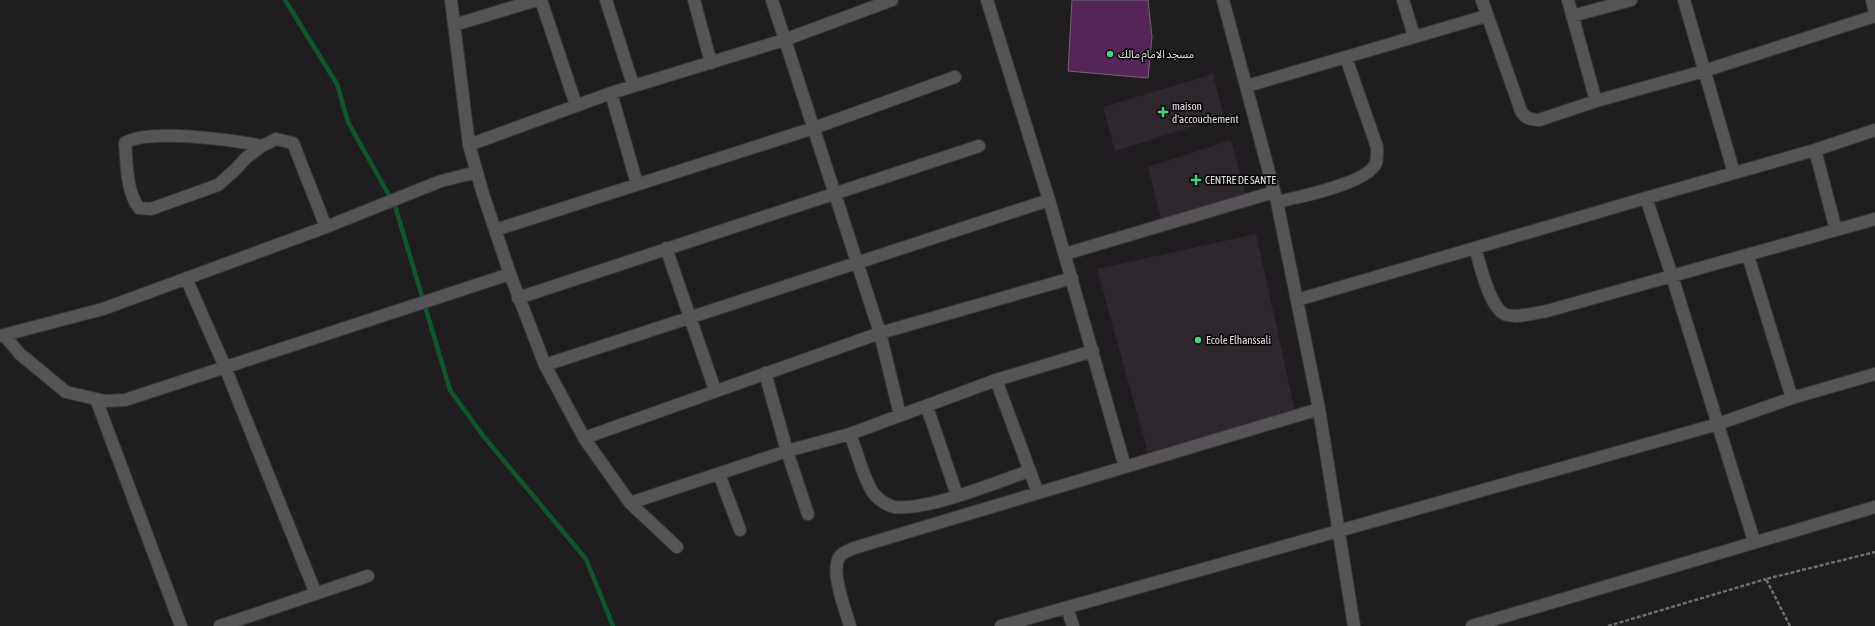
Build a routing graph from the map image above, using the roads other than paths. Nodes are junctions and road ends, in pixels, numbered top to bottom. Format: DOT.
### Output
graph roads {
  1 [pos="451,0"];
  2 [pos="537,0"];
  3 [pos="541,0"];
  4 [pos="606,0"];
  5 [pos="694,0"];
  6 [pos="772,0"];
  7 [pos="892,0"];
  8 [pos="987,0"];
  9 [pos="1223,0"];
  10 [pos="1403,0"];
  11 [pos="1482,0"];
  12 [pos="1568,0"];
  13 [pos="1631,0"];
  14 [pos="1684,0"];
  15 [pos="1872,0"];
  16 [pos="1875,12"];
  17 [pos="1486,16"];
  18 [pos="1572,16"];
  19 [pos="1875,16"];
  20 [pos="454,25"];
  21 [pos="1414,36"];
  22 [pos="784,40"];
  23 [pos="1346,58"];
  24 [pos="711,62"];
  25 [pos="1704,71"];
  26 [pos="955,77"];
  27 [pos="633,86"];
  28 [pos="1247,86"];
  29 [pos="610,93"];
  30 [pos="1596,100"];
  31 [pos="576,105"];
  32 [pos="814,128"];
  33 [pos="1875,130"];
  34 [pos="469,145"];
  35 [pos="262,146"];
  36 [pos="979,146"];
  37 [pos="1815,150"];
  38 [pos="477,172"];
  39 [pos="1734,173"];
  40 [pos="637,184"];
  41 [pos="834,193"];
  42 [pos="1275,197"];
  43 [pos="1646,198"];
  44 [pos="1049,200"];
  45 [pos="1875,220"];
  46 [pos="326,227"];
  47 [pos="495,230"];
  48 [pos="1836,230"];
  49 [pos="666,248"];
  50 [pos="1475,248"];
  51 [pos="1064,254"];
  52 [pos="1748,256"];
  53 [pos="856,264"];
  54 [pos="510,274"];
  55 [pos="1672,276"];
  56 [pos="186,278"];
  57 [pos="1072,278"];
  58 [pos="518,298"];
  59 [pos="1297,300"];
  60 [pos="690,317"];
  61 [pos="880,333"];
  62 [pos="2,336"];
  63 [pos="1093,351"];
  64 [pos="545,365"];
  65 [pos="225,367"];
  66 [pos="765,373"];
  67 [pos="1875,374"];
  68 [pos="996,380"];
  69 [pos="715,390"];
  70 [pos="1792,398"];
  71 [pos="96,399"];
  72 [pos="927,407"];
  73 [pos="1319,409"];
  74 [pos="900,415"];
  75 [pos="1718,424"];
  76 [pos="850,434"];
  77 [pos="584,438"];
  78 [pos="787,451"];
  79 [pos="1125,467"];
  80 [pos="1029,470"];
  81 [pos="719,474"];
  82 [pos="1038,493"];
  83 [pos="957,495"];
  84 [pos="630,503"];
  85 [pos="1875,507"];
  86 [pos="808,514"];
  87 [pos="740,530"];
  88 [pos="1338,532"];
  89 [pos="1754,541"];
  90 [pos="677,547"];
  91 [pos="368,576"];
  92 [pos="316,594"];
  93 [pos="1067,608"];
  94 [pos="181,626"];
  95 [pos="220,626"];
  96 [pos="850,626"];
  97 [pos="1001,626"];
  98 [pos="1073,626"];
  99 [pos="1354,626"];
  100 [pos="1472,626"];
  1 -- 20 [label="street"];
  2 -- 20 [label="street"];
  3 -- 31 [label="street"];
  4 -- 27 [label="street"];
  5 -- 24 [label="street"];
  6 -- 22 [label="street"];
  7 -- 22 [label="street"];
  8 -- 44 [label="street"];
  9 -- 28 [label="street"];
  10 -- 21 [label="street"];
  11 -- 17 [label="street"];
  12 -- 18 [label="street"];
  13 -- 18 [label="street"];
  14 -- 25 [label="street"];
  15 -- 16 [label="street"];
  17 -- 21 [label="street"];
  17 -- 30 [label="street"];
  18 -- 30 [label="street"];
  19 -- 25 [label="street"];
  20 -- 34 [label="street"];
  21 -- 23 [label="street"];
  22 -- 24 [label="street"];
  22 -- 32 [label="street"];
  23 -- 28 [label="street"];
  23 -- 42 [label="street"];
  24 -- 27 [label="street"];
  25 -- 30 [label="street"];
  25 -- 39 [label="street"];
  26 -- 32 [label="street"];
  27 -- 29 [label="street"];
  28 -- 42 [label="street"];
  29 -- 31 [label="street"];
  29 -- 40 [label="street"];
  31 -- 34 [label="street"];
  32 -- 40 [label="street"];
  32 -- 41 [label="street"];
  33 -- 37 [label="street"];
  34 -- 38 [label="street"];
  35 -- 35 [label="street"];
  35 -- 46 [label="street"];
  36 -- 41 [label="street"];
  37 -- 39 [label="street"];
  37 -- 48 [label="street"];
  38 -- 46 [label="street"];
  38 -- 47 [label="street"];
  39 -- 43 [label="street"];
  40 -- 47 [label="street"];
  41 -- 49 [label="street"];
  41 -- 53 [label="street"];
  42 -- 51 [label="street"];
  42 -- 59 [label="street"];
  43 -- 50 [label="street"];
  43 -- 55 [label="street"];
  44 -- 51 [label="street"];
  44 -- 53 [label="street"];
  45 -- 48 [label="street"];
  46 -- 56 [label="street"];
  47 -- 54 [label="street"];
  48 -- 52 [label="street"];
  49 -- 58 [label="street"];
  49 -- 60 [label="street"];
  50 -- 55 [label="street"];
  50 -- 59 [label="street"];
  51 -- 57 [label="street"];
  52 -- 55 [label="street"];
  52 -- 70 [label="street"];
  53 -- 60 [label="street"];
  53 -- 61 [label="street"];
  54 -- 58 [label="street"];
  54 -- 65 [label="street"];
  55 -- 75 [label="street"];
  56 -- 62 [label="street"];
  56 -- 65 [label="street"];
  57 -- 61 [label="street"];
  57 -- 63 [label="street"];
  58 -- 64 [label="street"];
  59 -- 73 [label="street"];
  60 -- 64 [label="street"];
  60 -- 69 [label="street"];
  61 -- 66 [label="street"];
  61 -- 74 [label="street"];
  62 -- 71 [label="street"];
  63 -- 68 [label="street"];
  63 -- 79 [label="street"];
  64 -- 77 [label="street"];
  65 -- 71 [label="street"];
  65 -- 92 [label="street"];
  66 -- 69 [label="street"];
  66 -- 78 [label="street"];
  67 -- 70 [label="street"];
  68 -- 72 [label="street"];
  68 -- 80 [label="street"];
  69 -- 77 [label="street"];
  70 -- 75 [label="street"];
  71 -- 94 [label="street"];
  72 -- 74 [label="street"];
  72 -- 83 [label="street"];
  73 -- 79 [label="street"];
  73 -- 88 [label="street"];
  74 -- 76 [label="street"];
  75 -- 88 [label="street"];
  75 -- 89 [label="street"];
  76 -- 78 [label="street"];
  76 -- 83 [label="street"];
  77 -- 84 [label="street"];
  78 -- 81 [label="street"];
  78 -- 86 [label="street"];
  79 -- 82 [label="street"];
  80 -- 82 [label="street"];
  80 -- 83 [label="street"];
  81 -- 84 [label="street"];
  81 -- 87 [label="street"];
  82 -- 96 [label="street"];
  84 -- 90 [label="street"];
  85 -- 89 [label="street"];
  88 -- 93 [label="street"];
  88 -- 99 [label="street"];
  89 -- 100 [label="street"];
  91 -- 92 [label="street"];
  92 -- 95 [label="street"];
  93 -- 97 [label="street"];
  93 -- 98 [label="street"];
}
